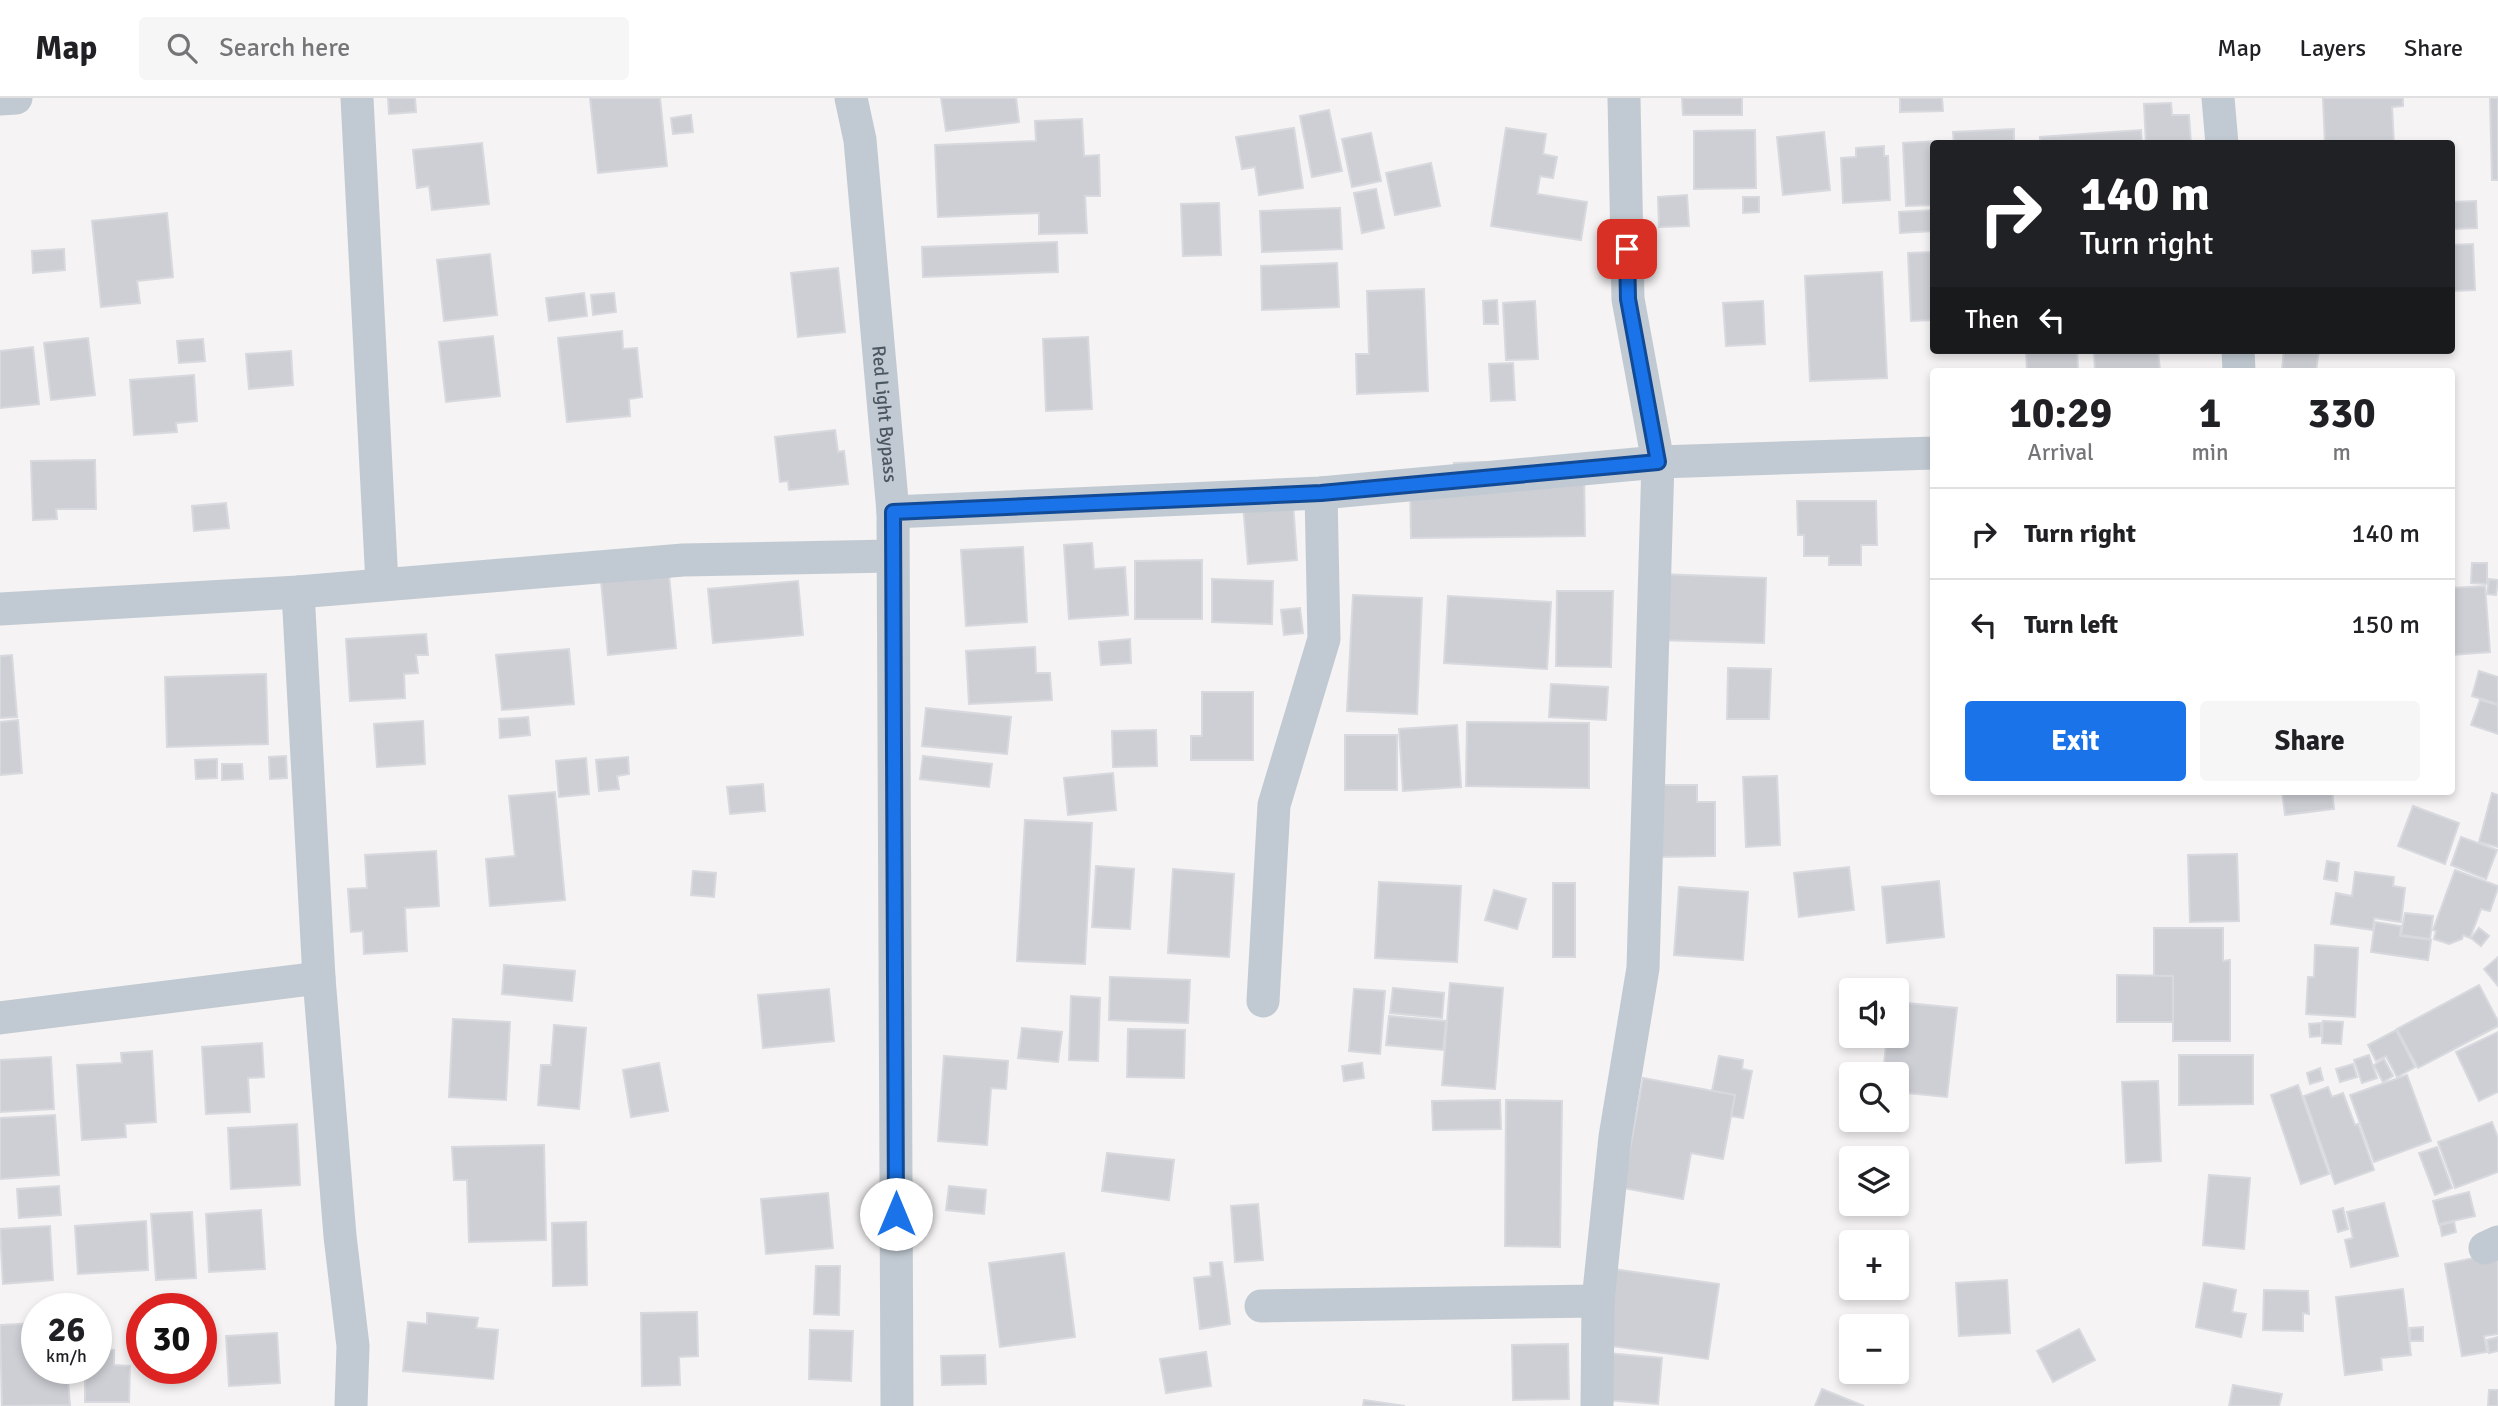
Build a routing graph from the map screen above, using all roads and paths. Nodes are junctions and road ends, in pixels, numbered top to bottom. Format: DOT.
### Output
graph roads {
  1 [pos="16,98"];
  2 [pos="357,98"];
  3 [pos="851,98"];
  4 [pos="1624,98"];
  5 [pos="2218,98"];
  6 [pos="0,99"];
  7 [pos="2222,140"];
  8 [pos="1930,453"];
  9 [pos="1658,462"];
  10 [pos="1321,493"];
  11 [pos="893,512"];
  12 [pos="892,556"];
  13 [pos="382,584"];
  14 [pos="298,592"];
  15 [pos="0,609"];
  16 [pos="319,978"];
  17 [pos="1263,1001"];
  18 [pos="0,1018"];
  19 [pos="1598,1301"];
  20 [pos="1261,1306"];
  21 [pos="351,1406"];
  22 [pos="897,1406"];
  23 [pos="1597,1406"];
  1 -- 6 [label="street"];
  2 -- 13 [label="street"];
  3 -- 11 [label="street, Red Light Bypass"];
  4 -- 9 [label="street"];
  5 -- 7 [label="street"];
  8 -- 9 [label="street"];
  9 -- 10 [label="street"];
  9 -- 19 [label="street"];
  10 -- 11 [label="street"];
  10 -- 17 [label="street"];
  11 -- 12 [label="street, Red Light Bypass"];
  12 -- 13 [label="street"];
  12 -- 22 [label="street, Red Light Bypass"];
  13 -- 14 [label="street"];
  14 -- 15 [label="street"];
  14 -- 16 [label="street"];
  16 -- 18 [label="street"];
  16 -- 21 [label="street"];
  19 -- 20 [label="street"];
  19 -- 23 [label="street"];
}
